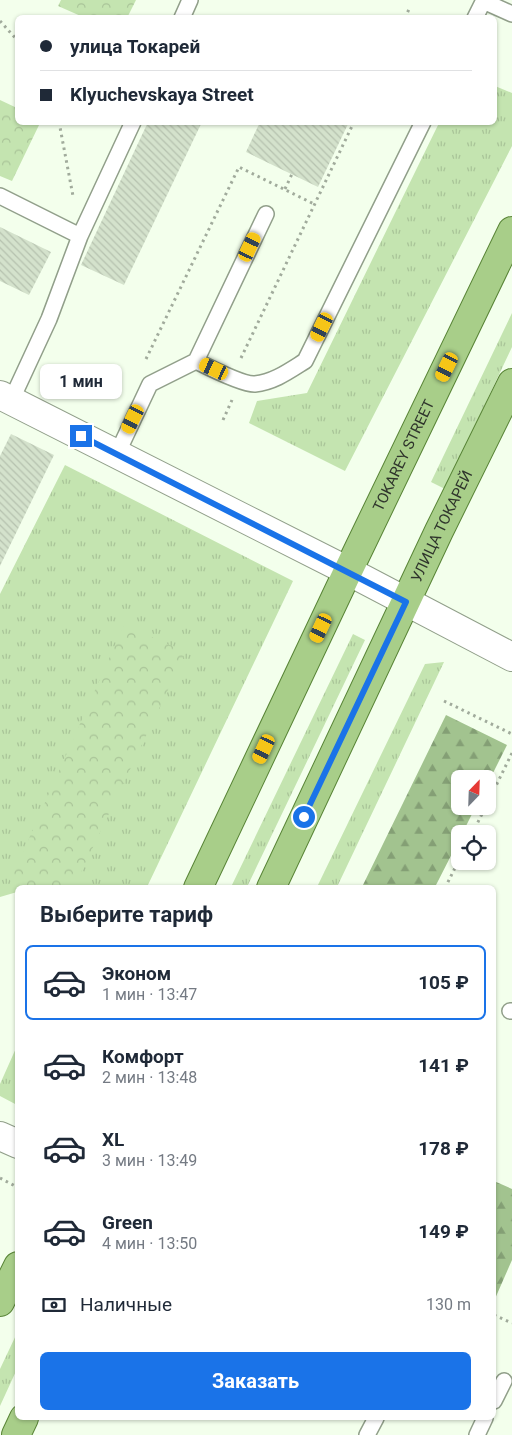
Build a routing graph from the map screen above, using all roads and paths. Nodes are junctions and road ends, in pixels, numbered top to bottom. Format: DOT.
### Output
graph roads {
  1 [pos="190,0"];
  2 [pos="484,1"];
  3 [pos="409,9"];
  4 [pos="512,14"];
  5 [pos="183,15"];
  6 [pos="406,15"];
  7 [pos="477,15"];
  8 [pos="0,20"];
  9 [pos="15,38"];
  10 [pos="60,125"];
  11 [pos="132,125"];
  12 [pos="353,125"];
  13 [pos="422,125"];
  14 [pos="292,174"];
  15 [pos="285,189"];
  16 [pos="0,196"];
  17 [pos="314,204"];
  18 [pos="266,214"];
  19 [pos="512,231"];
  20 [pos="80,236"];
  21 [pos="196,361"];
  22 [pos="143,367"];
  23 [pos="232,377"];
  24 [pos="512,383"];
  25 [pos="4,399"];
  26 [pos="116,454"];
  27 [pos="348,571"];
  28 [pos="406,602"];
  29 [pos="512,657"];
  30 [pos="444,701"];
  31 [pos="512,734"];
  32 [pos="512,753"];
  33 [pos="496,786"];
  34 [pos="454,870"];
  35 [pos="199,885"];
  36 [pos="272,885"];
  37 [pos="446,885"];
  38 [pos="0,1136"];
  39 [pos="15,1143"];
  40 [pos="0,1178"];
  41 [pos="15,1186"];
  42 [pos="15,1272"];
  43 [pos="0,1302"];
  44 [pos="496,1316"];
  45 [pos="512,1323"];
  46 [pos="503,1381"];
  47 [pos="496,1397"];
  48 [pos="23,1420"];
  49 [pos="375,1420"];
  50 [pos="484,1420"];
  51 [pos="16,1435"];
  52 [pos="368,1435"];
  53 [pos="477,1435"];
  1 -- 5 [label="lane"];
  2 -- 4 [label="lane"];
  2 -- 7 [label="lane"];
  3 -- 6 [label="path"];
  8 -- 9 [label="path"];
  10 -- 20 [label="path"];
  11 -- 20 [label="lane"];
  12 -- 17 [label="path"];
  13 -- 23 [label="lane"];
  14 -- 15 [label="path"];
  15 -- 17 [label="path"];
  15 -- 22 [label="path"];
  16 -- 20 [label="lane"];
  17 -- 23 [label="path"];
  18 -- 21 [label="lane"];
  19 -- 27 [label="main road, TOKAREY STREET"];
  20 -- 25 [label="lane"];
  21 -- 23 [label="lane"];
  21 -- 26 [label="lane"];
  24 -- 28 [label="main road, УЛИЦА ТОКАРЕЙ"];
  25 -- 26 [label="street"];
  26 -- 27 [label="street"];
  27 -- 28 [label="street"];
  27 -- 35 [label="main road"];
  28 -- 29 [label="street"];
  28 -- 36 [label="main road, УЛИЦА ТОКАРЕЙ"];
  30 -- 31 [label="path"];
  32 -- 33 [label="path"];
  34 -- 37 [label="path"];
  38 -- 39 [label="street"];
  40 -- 41 [label="path"];
  42 -- 43 [label="main road"];
  44 -- 45 [label="path"];
  46 -- 47 [label="lane"];
  48 -- 51 [label="main road"];
  49 -- 52 [label="lane"];
  50 -- 53 [label="lane"];
}
